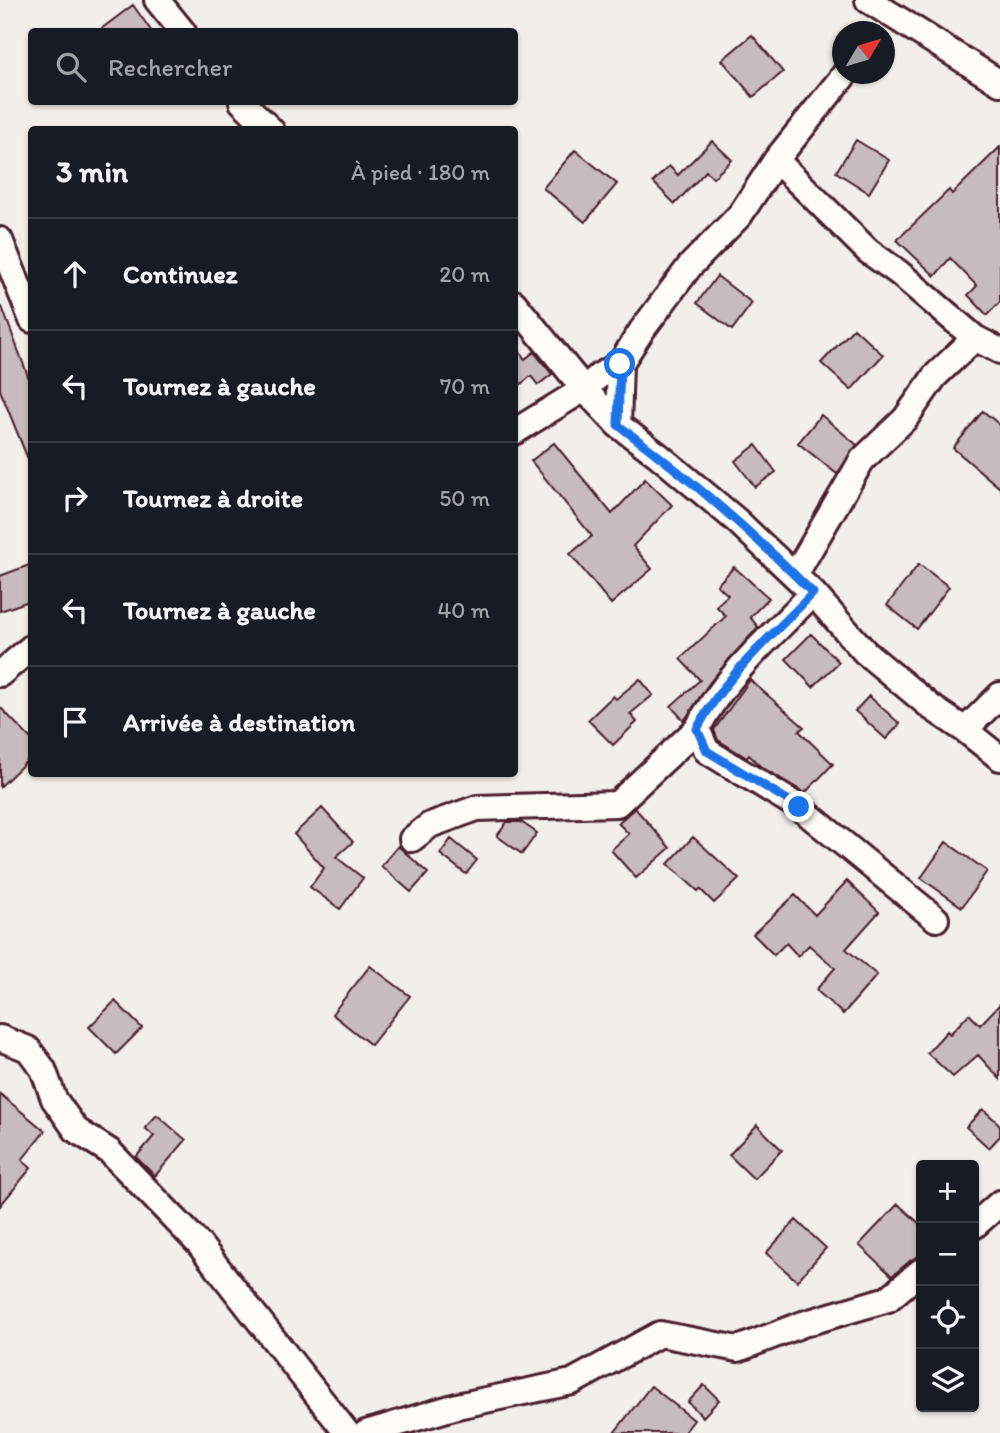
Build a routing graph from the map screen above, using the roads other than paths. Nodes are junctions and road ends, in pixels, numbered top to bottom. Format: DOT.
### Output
graph roads {
  1 [pos="157,0"];
  2 [pos="882,11"];
  3 [pos="180,28"];
  4 [pos="1000,83"];
  5 [pos="837,84"];
  6 [pos="240,105"];
  7 [pos="243,105"];
  8 [pos="243,126"];
  9 [pos="267,126"];
  10 [pos="776,160"];
  11 [pos="0,240"];
  12 [pos="518,308"];
  13 [pos="28,310"];
  14 [pos="975,338"];
  15 [pos="1000,351"];
  16 [pos="620,364"];
  17 [pos="584,390"];
  18 [pos="618,425"];
  19 [pos="518,430"];
  20 [pos="795,575"];
  21 [pos="813,593"];
  22 [pos="28,650"];
  23 [pos="0,674"];
  24 [pos="1000,695"];
  25 [pos="697,729"];
  26 [pos="965,730"];
  27 [pos="1000,758"];
  28 [pos="412,839"];
  29 [pos="936,919"];
  30 [pos="0,1038"];
  31 [pos="1000,1203"];
  32 [pos="977,1223"];
  33 [pos="916,1275"];
  34 [pos="347,1433"];
  35 [pos="366,1433"];
  1 -- 3 [label="street"];
  2 -- 4 [label="street"];
  5 -- 10 [label="street"];
  6 -- 8 [label="street"];
  7 -- 9 [label="street"];
  10 -- 14 [label="street"];
  10 -- 16 [label="street"];
  11 -- 13 [label="street"];
  12 -- 17 [label="street"];
  14 -- 15 [label="street"];
  14 -- 20 [label="street"];
  16 -- 17 [label="street"];
  16 -- 18 [label="street"];
  17 -- 18 [label="street"];
  17 -- 19 [label="street"];
  18 -- 20 [label="street"];
  20 -- 21 [label="street"];
  21 -- 25 [label="street"];
  21 -- 26 [label="street"];
  22 -- 23 [label="street"];
  24 -- 26 [label="street"];
  25 -- 28 [label="street"];
  25 -- 29 [label="street"];
  26 -- 27 [label="street"];
  30 -- 34 [label="street"];
  31 -- 32 [label="street"];
  33 -- 35 [label="street"];
}
